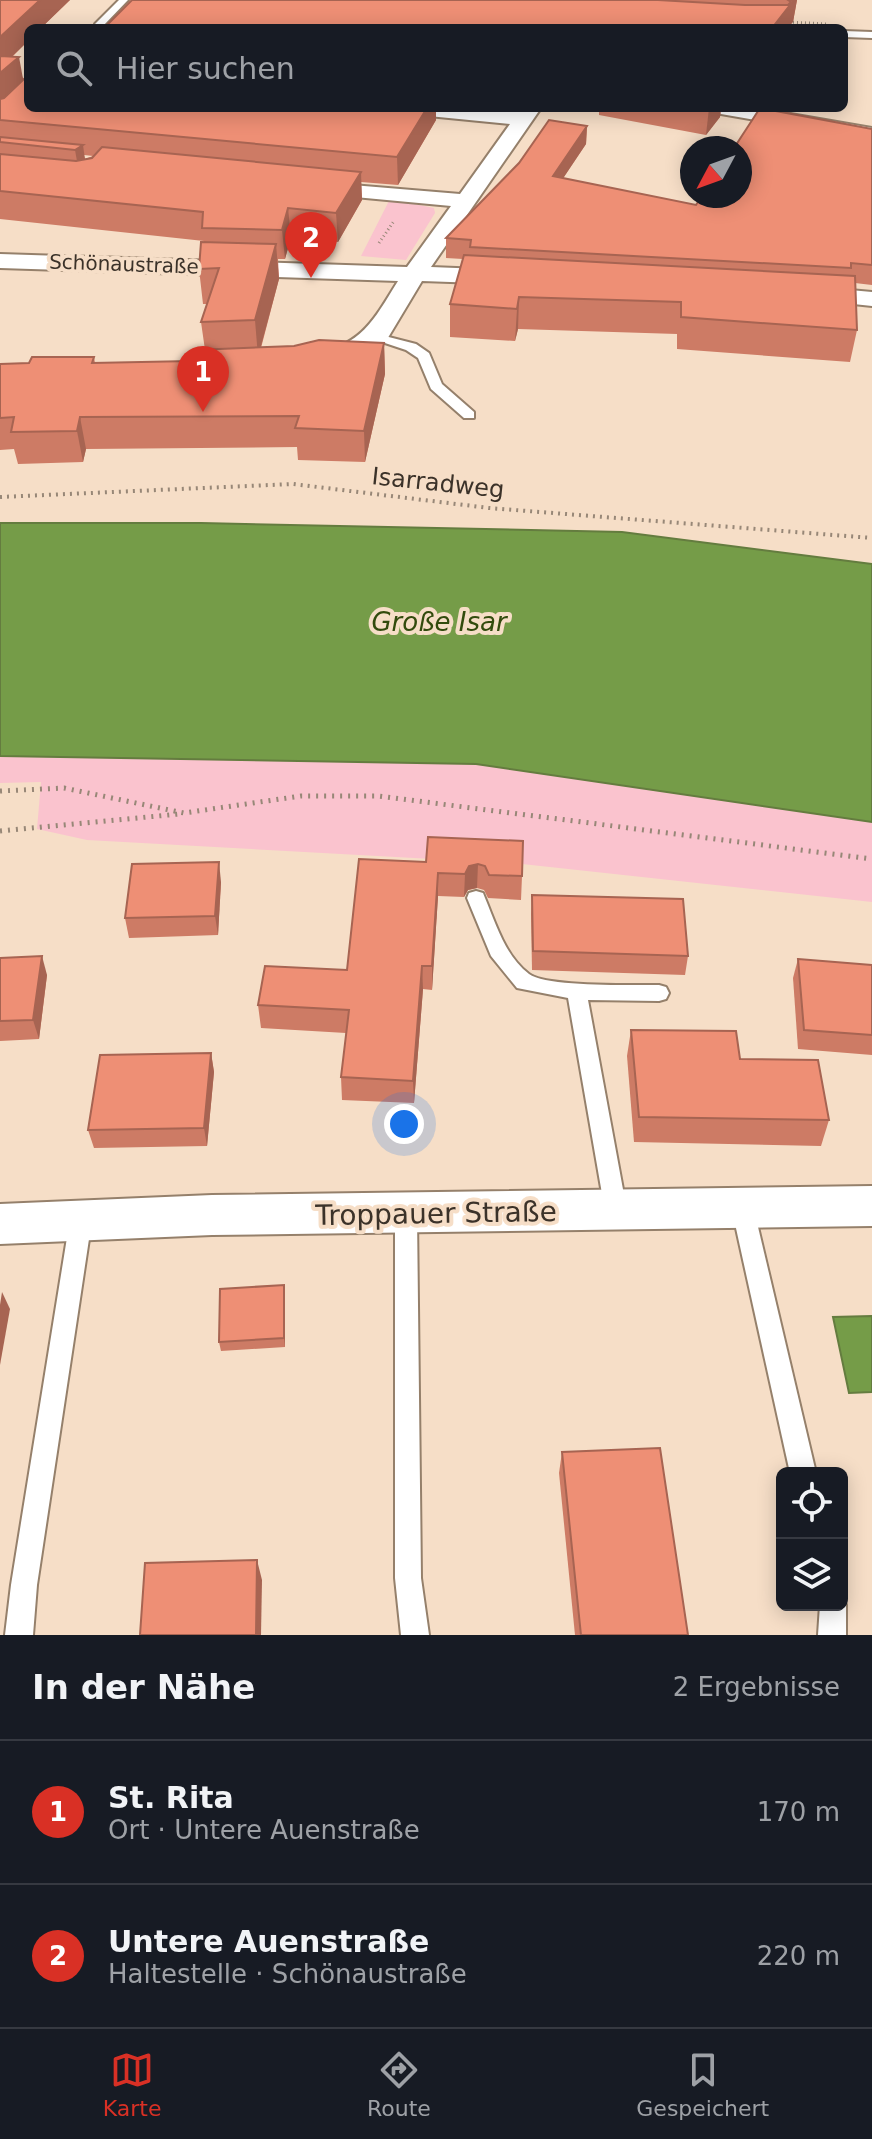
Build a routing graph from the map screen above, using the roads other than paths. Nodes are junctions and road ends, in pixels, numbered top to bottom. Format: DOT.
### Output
graph roads {
  1 [pos="124,0"];
  2 [pos="100,24"];
  3 [pos="848,34"];
  4 [pos="872,35"];
  5 [pos="488,112"];
  6 [pos="744,112"];
  7 [pos="528,114"];
  8 [pos="872,134"];
  9 [pos="295,184"];
  10 [pos="466,201"];
  11 [pos="0,261"];
  12 [pos="415,273"];
  13 [pos="535,279"];
  14 [pos="778,292"];
  15 [pos="872,299"];
  16 [pos="377,336"];
  17 [pos="296,366"];
  18 [pos="469,415"];
  19 [pos="476,898"];
  20 [pos="577,992"];
  21 [pos="659,993"];
  22 [pos="872,1206"];
  23 [pos="743,1210"];
  24 [pos="616,1211"];
  25 [pos="406,1214"];
  26 [pos="81,1219"];
  27 [pos="0,1224"];
  28 [pos="802,1467"];
  29 [pos="833,1611"];
  30 [pos="19,1635"];
  31 [pos="415,1635"];
  32 [pos="832,1635"];
  1 -- 2 [label="lane"];
  3 -- 4 [label="lane"];
  5 -- 7 [label="street"];
  6 -- 8 [label="street"];
  7 -- 10 [label="street"];
  9 -- 10 [label="street"];
  10 -- 12 [label="street"];
  11 -- 12 [label="street, Schönaustraße"];
  12 -- 13 [label="street, Schönaustraße"];
  12 -- 16 [label="street"];
  14 -- 15 [label="street"];
  16 -- 17 [label="street"];
  16 -- 18 [label="lane"];
  19 -- 20 [label="lane"];
  20 -- 21 [label="lane"];
  20 -- 24 [label="lane"];
  22 -- 23 [label="street, Troppauer Straße"];
  23 -- 24 [label="street, Troppauer Straße"];
  23 -- 28 [label="lane"];
  24 -- 25 [label="street, Troppauer Straße"];
  25 -- 26 [label="street, Troppauer Straße"];
  25 -- 31 [label="lane"];
  26 -- 27 [label="street, Troppauer Straße"];
  26 -- 30 [label="lane"];
  29 -- 32 [label="lane"];
}
